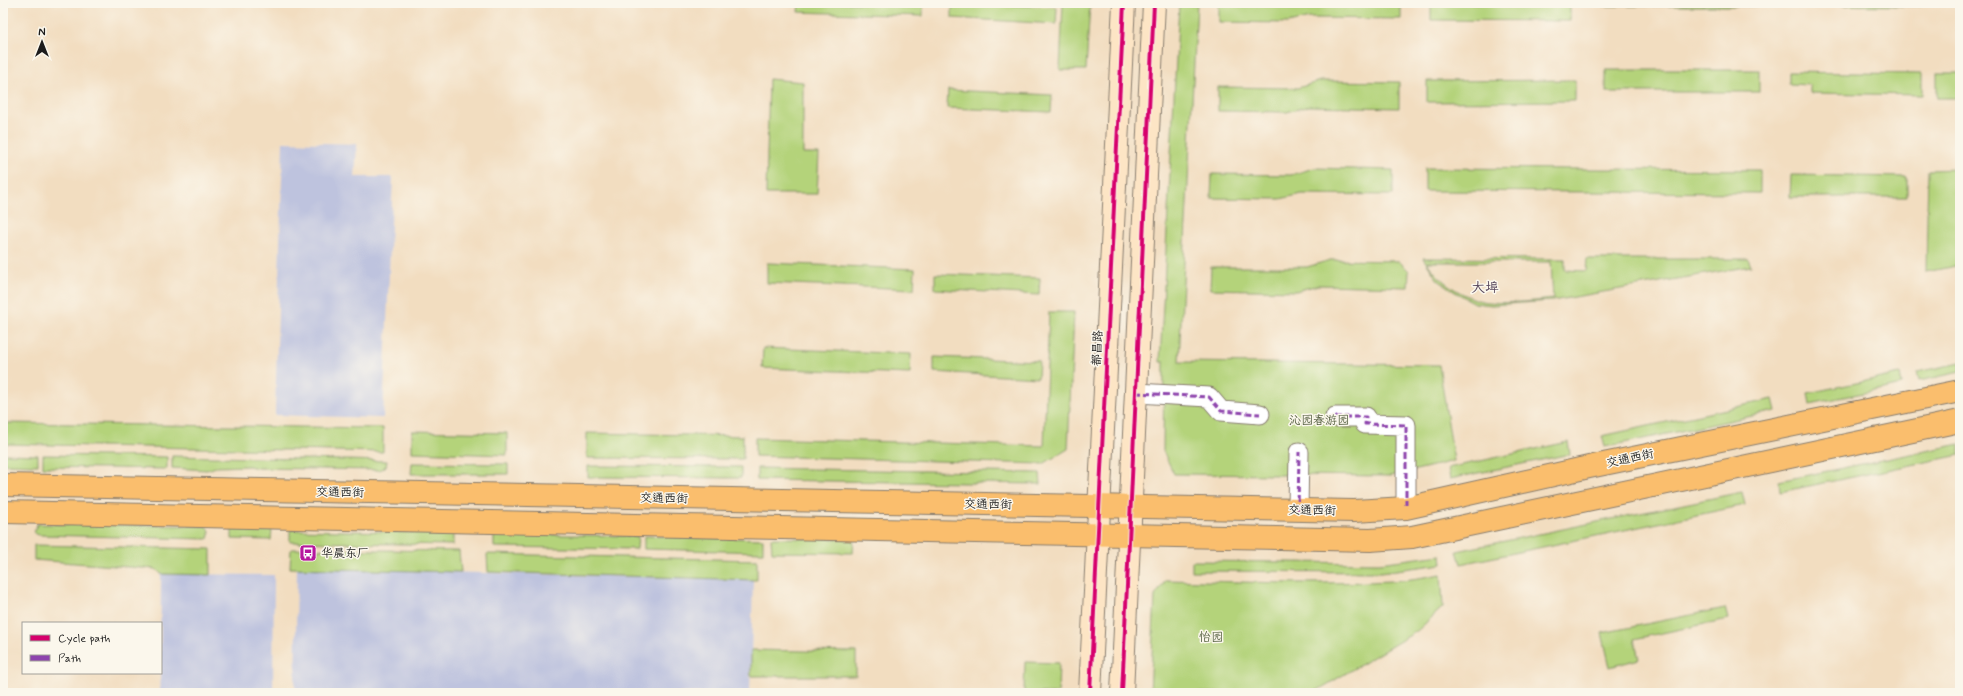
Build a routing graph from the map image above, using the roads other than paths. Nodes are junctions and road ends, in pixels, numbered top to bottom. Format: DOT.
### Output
graph roads {
  1 [pos="1124,3"];
  2 [pos="1154,3"];
  3 [pos="1960,391"];
  4 [pos="1136,393"];
  5 [pos="1260,414"];
  6 [pos="1335,417"];
  7 [pos="1960,421"];
  8 [pos="1299,452"];
  9 [pos="3,485"];
  10 [pos="1100,506"];
  11 [pos="1131,506"];
  12 [pos="1406,508"];
  13 [pos="1298,510"];
  14 [pos="3,512"];
  15 [pos="1098,535"];
  16 [pos="1130,535"];
  17 [pos="1090,693"];
  18 [pos="1122,693"];
  1 -- 10 [label="main road, 都昌路"];
  2 -- 4 [label="main road"];
  3 -- 12 [label="main road, 交通西街"];
  4 -- 5 [label="street"];
  4 -- 11 [label="main road"];
  6 -- 12 [label="street"];
  7 -- 16 [label="main road"];
  8 -- 13 [label="street"];
  9 -- 10 [label="main road, 交通西街"];
  10 -- 11 [label="main road, 交通西街"];
  10 -- 15 [label="main road, 都昌路"];
  11 -- 13 [label="main road, 交通西街"];
  11 -- 16 [label="main road"];
  12 -- 13 [label="main road, 交通西街"];
  14 -- 15 [label="main road"];
  15 -- 16 [label="main road"];
  15 -- 17 [label="main road, 都昌路"];
  16 -- 18 [label="main road"];
}
